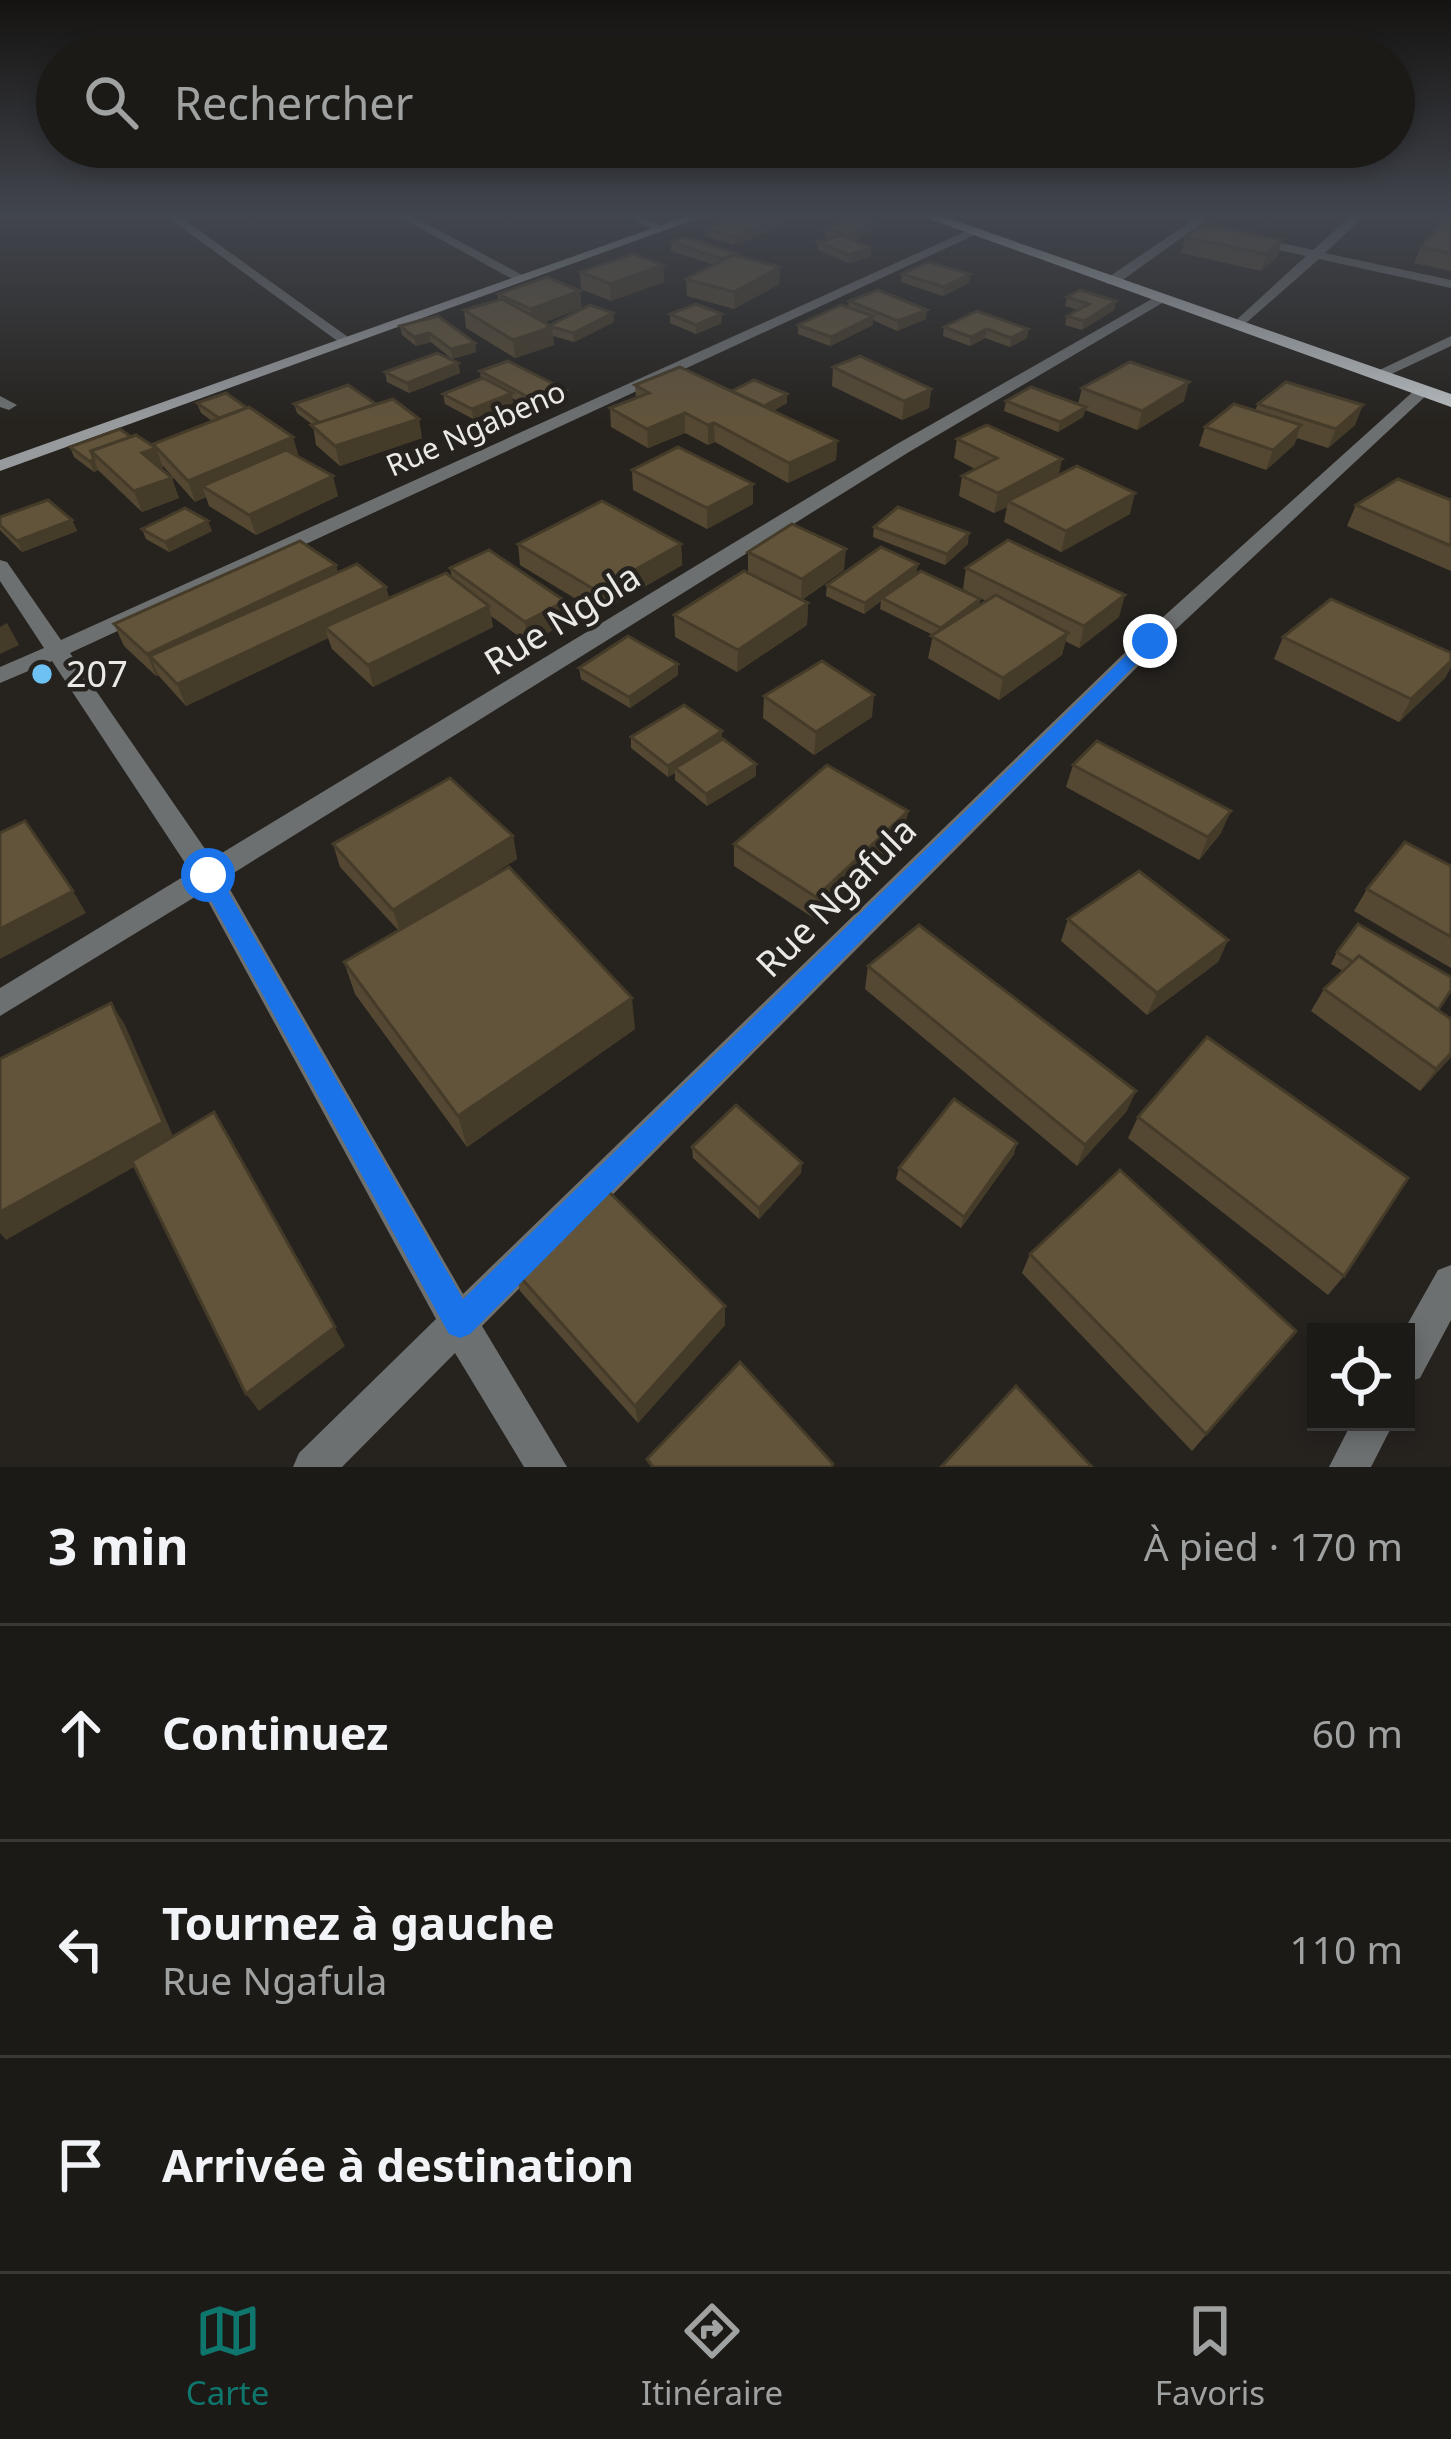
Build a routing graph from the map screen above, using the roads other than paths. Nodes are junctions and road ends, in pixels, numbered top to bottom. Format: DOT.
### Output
graph roads {
  1 [pos="268,284"];
  2 [pos="504,284"];
  3 [pos="859,284"];
  4 [pos="1122,284"];
  5 [pos="1283,284"];
  6 [pos="1162,299"];
  7 [pos="1238,326"];
  8 [pos="1451,340"];
  9 [pos="348,342"];
  10 [pos="1377,375"];
  11 [pos="1437,396"];
  12 [pos="0,466"];
  13 [pos="0,566"];
  14 [pos="59,648"];
  15 [pos="0,676"];
  16 [pos="208,875"];
  17 [pos="0,1003"];
  18 [pos="1451,1283"];
  19 [pos="460,1323"];
  20 [pos="1415,1348"];
  21 [pos="1369,1431"];
  22 [pos="313,1467"];
  23 [pos="547,1467"];
  24 [pos="1349,1467"];
  1 -- 9 [label="street"];
  2 -- 9 [label="main road"];
  3 -- 14 [label="street, Rue Ngabeno"];
  4 -- 6 [label="main road"];
  5 -- 7 [label="street"];
  6 -- 7 [label="main road"];
  6 -- 16 [label="street, Rue Ngola"];
  7 -- 10 [label="main road"];
  8 -- 10 [label="street"];
  9 -- 12 [label="main road"];
  10 -- 11 [label="main road"];
  11 -- 19 [label="street, Rue Ngafula"];
  13 -- 14 [label="street"];
  14 -- 15 [label="street, Rue Ngabeno"];
  14 -- 16 [label="street"];
  16 -- 17 [label="street, Rue Ngola"];
  16 -- 19 [label="street"];
  18 -- 20 [label="street"];
  19 -- 22 [label="street, Rue Ngafula"];
  19 -- 23 [label="street"];
  21 -- 24 [label="street"];
}
